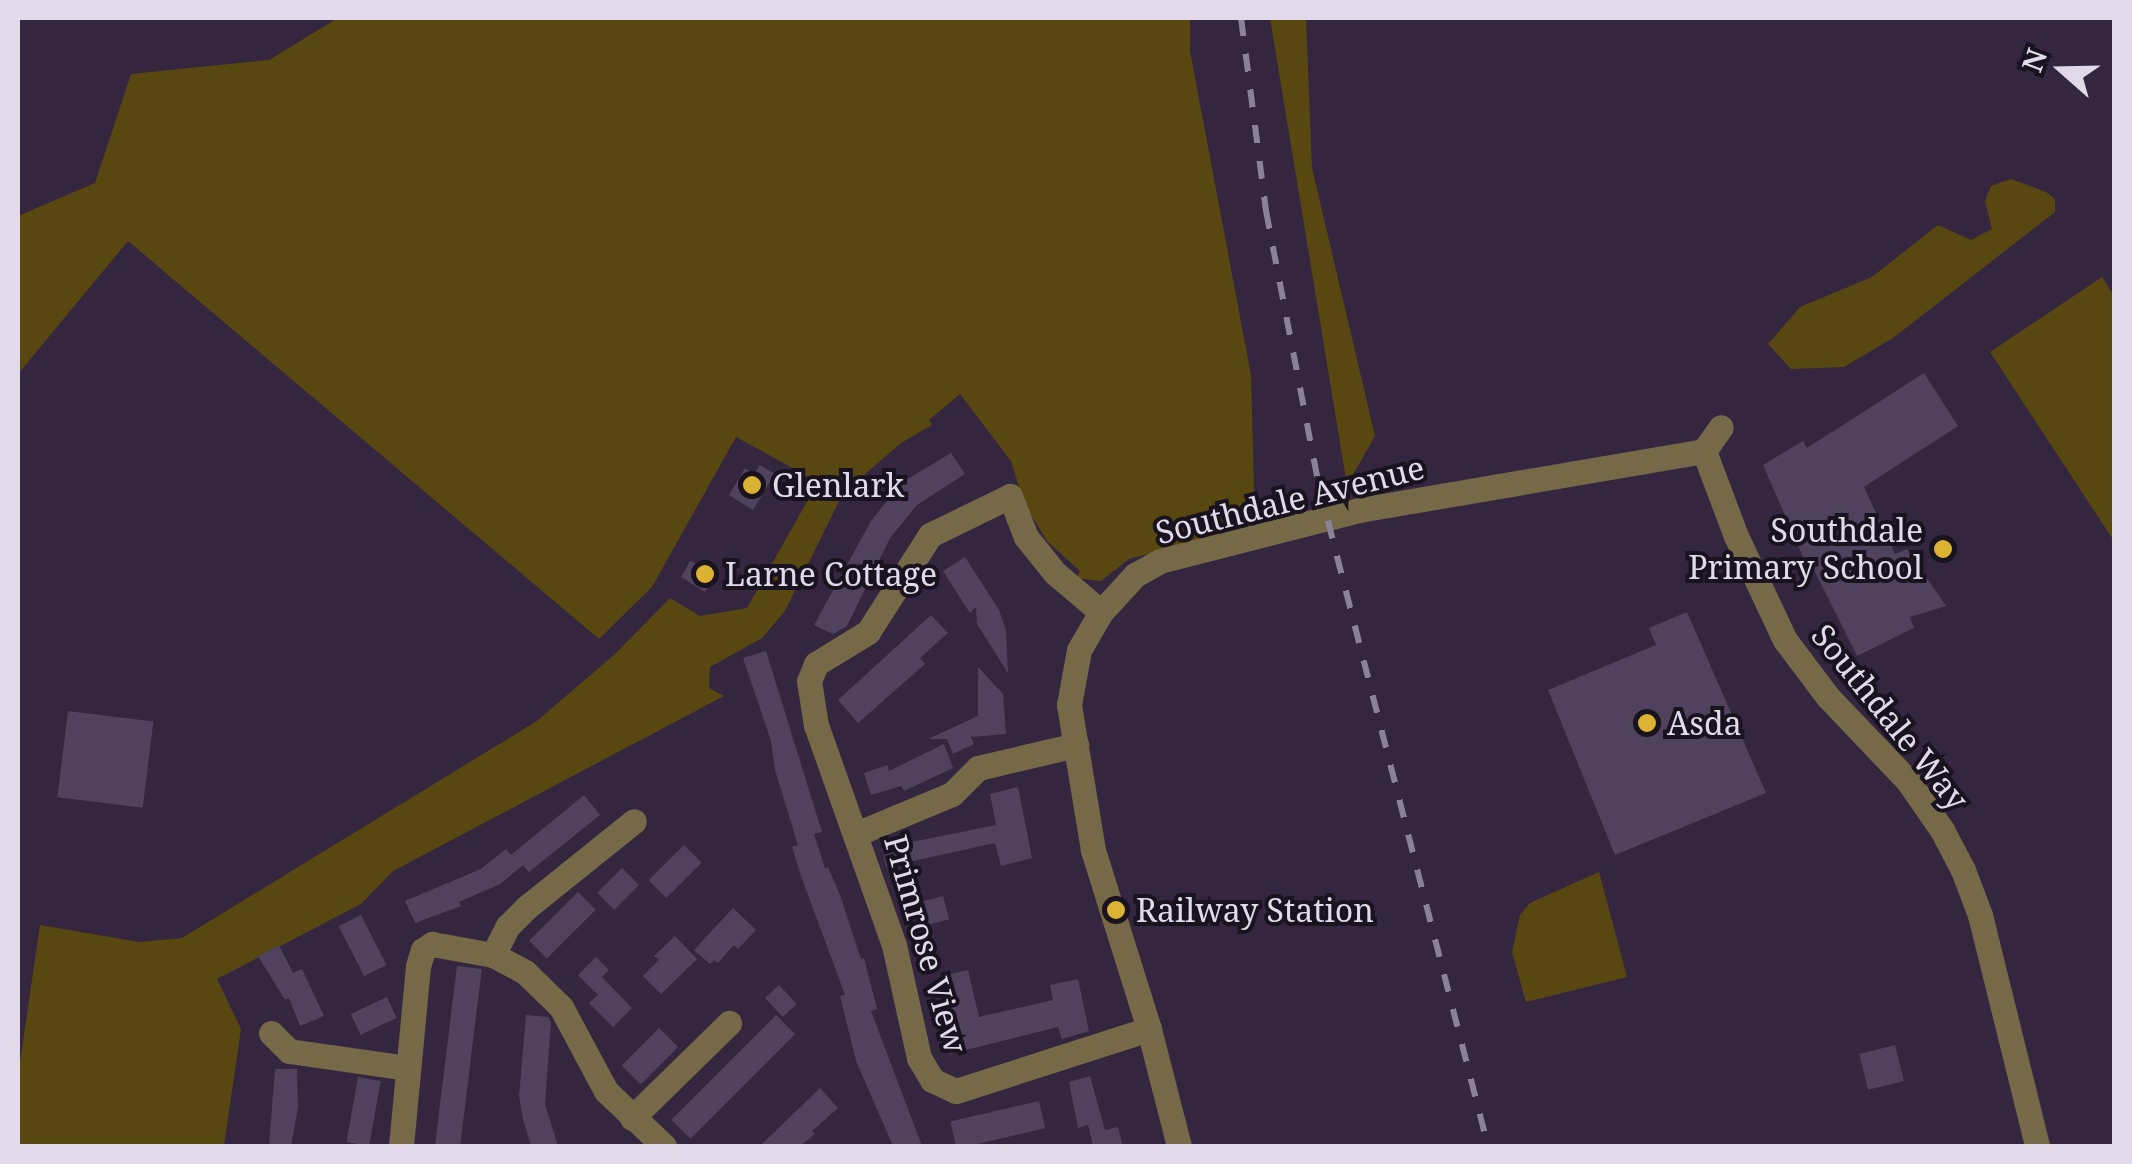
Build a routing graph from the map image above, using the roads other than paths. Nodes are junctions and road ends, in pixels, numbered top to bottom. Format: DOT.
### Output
graph roads {
  1 [pos="1721,427"];
  2 [pos="1704,451"];
  3 [pos="1101,612"];
  4 [pos="1076,745"];
  5 [pos="634,821"];
  6 [pos="856,834"];
  7 [pos="493,955"];
  8 [pos="729,1023"];
  9 [pos="1149,1029"];
  10 [pos="271,1033"];
  11 [pos="407,1068"];
  12 [pos="632,1118"];
  13 [pos="400,1146"];
  14 [pos="664,1146"];
  15 [pos="1178,1146"];
  16 [pos="2038,1146"];
  1 -- 2 [label="street"];
  2 -- 3 [label="street, Southdale Avenue"];
  2 -- 16 [label="street, Southdale Way"];
  3 -- 4 [label="street, Southdale Avenue"];
  3 -- 6 [label="street"];
  4 -- 6 [label="street, Primrose View"];
  4 -- 9 [label="street, Southdale Avenue"];
  5 -- 7 [label="street"];
  6 -- 9 [label="street, Primrose View"];
  7 -- 11 [label="street"];
  7 -- 12 [label="street"];
  8 -- 12 [label="street"];
  9 -- 15 [label="street, Southdale Avenue"];
  10 -- 11 [label="street"];
  11 -- 13 [label="street"];
  12 -- 14 [label="street"];
}
